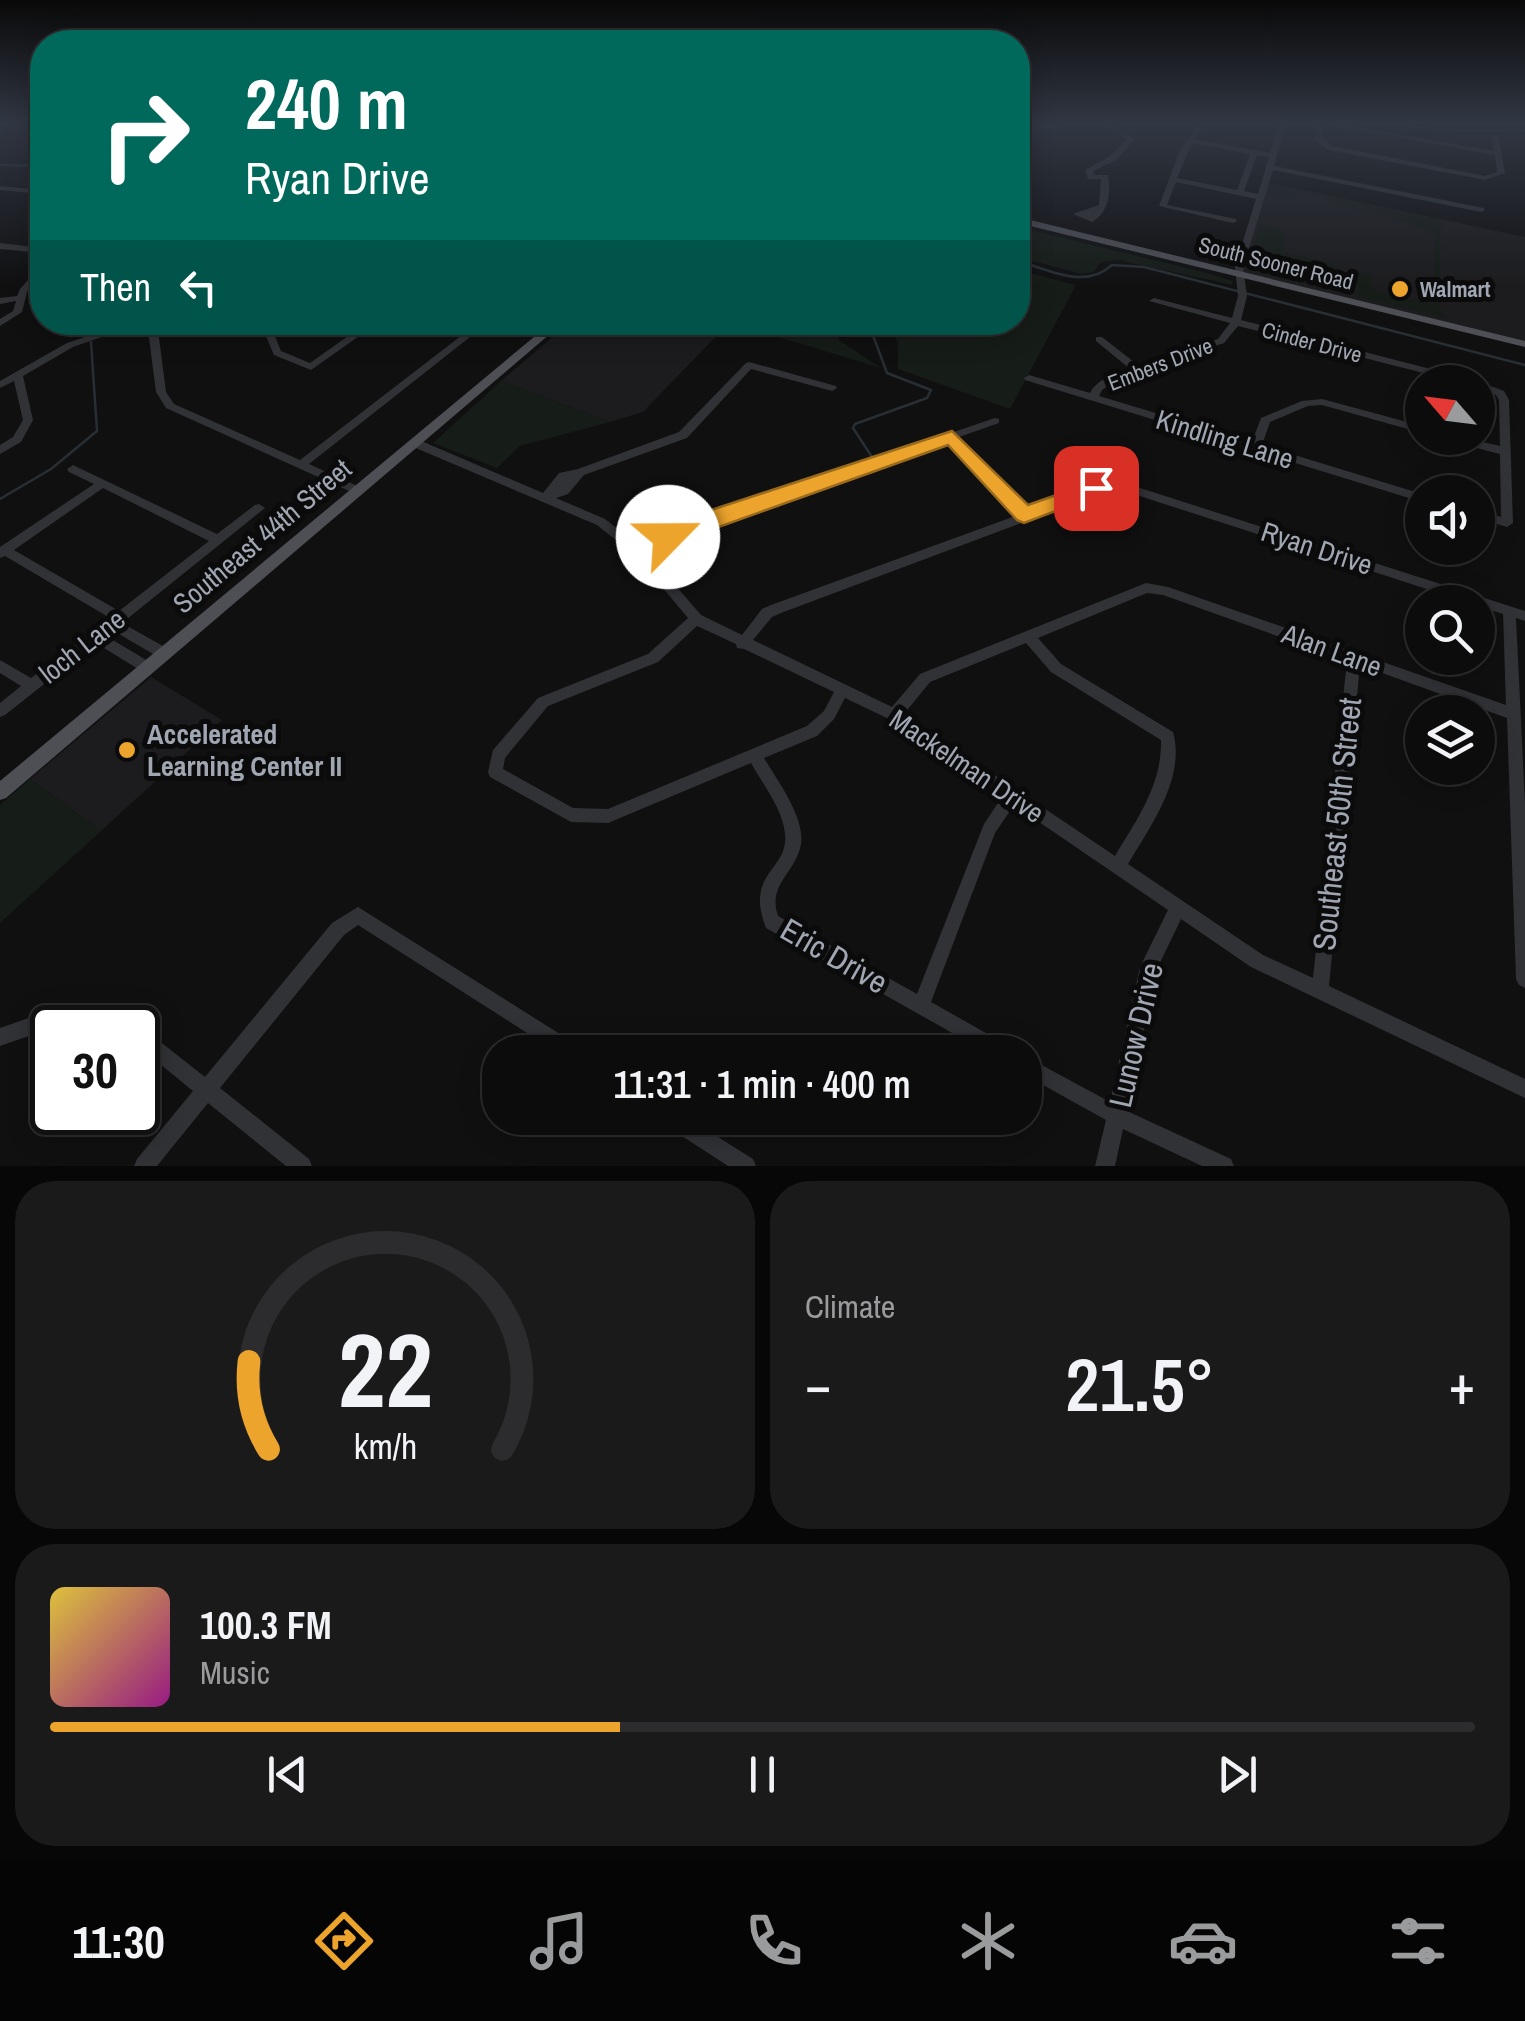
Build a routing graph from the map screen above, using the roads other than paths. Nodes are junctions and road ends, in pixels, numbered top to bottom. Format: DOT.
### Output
graph roads {
  1 [pos="1105,178"];
  2 [pos="1245,178"];
  3 [pos="1266,178"];
  4 [pos="1325,178"];
  5 [pos="1173,179"];
  6 [pos="0,188"];
  7 [pos="30,191"];
  8 [pos="1240,193"];
  9 [pos="1260,198"];
  10 [pos="1104,206"];
  11 [pos="1481,210"];
  12 [pos="1232,222"];
  13 [pos="1030,224"];
  14 [pos="0,246"];
  15 [pos="30,250"];
  16 [pos="30,285"];
  17 [pos="1242,286"];
  18 [pos="20,298"];
  19 [pos="0,301"];
  20 [pos="1154,301"];
  21 [pos="1234,322"];
  22 [pos="0,323"];
  23 [pos="101,335"];
  24 [pos="154,335"];
  25 [pos="269,335"];
  26 [pos="357,335"];
  27 [pos="468,335"];
  28 [pos="543,335"];
  29 [pos="1099,339"];
  30 [pos="1525,344"];
  31 [pos="1405,366"];
  32 [pos="1138,370"];
  33 [pos="18,376"];
  34 [pos="1029,378"];
  35 [pos="0,385"];
  36 [pos="832,388"];
  37 [pos="1495,391"];
  38 [pos="1093,399"];
  39 [pos="995,421"];
  40 [pos="1405,425"];
  41 [pos="952,437"];
  42 [pos="415,443"];
  43 [pos="1256,448"];
  44 [pos="1495,449"];
  45 [pos="0,450"];
  46 [pos="1503,451"];
  47 [pos="300,466"];
  48 [pos="73,468"];
  49 [pos="103,483"];
  50 [pos="358,491"];
  51 [pos="1405,493"];
  52 [pos="546,497"];
  53 [pos="258,508"];
  54 [pos="1024,515"];
  55 [pos="1495,519"];
  56 [pos="218,540"];
  57 [pos="2,552"];
  58 [pos="640,554"];
  59 [pos="1517,613"];
  60 [pos="696,619"];
  61 [pos="115,620"];
  62 [pos="130,634"];
  63 [pos="1027,635"];
  64 [pos="96,636"];
  65 [pos="742,644"];
  66 [pos="114,647"];
  67 [pos="165,654"];
  68 [pos="1354,657"];
  69 [pos="0,666"];
  70 [pos="148,668"];
  71 [pos="32,686"];
  72 [pos="842,691"];
  73 [pos="0,711"];
  74 [pos="894,714"];
  75 [pos="1513,714"];
  76 [pos="754,755"];
  77 [pos="0,792"];
  78 [pos="1012,795"];
  79 [pos="1117,867"];
  80 [pos="1178,908"];
  81 [pos="1525,979"];
  82 [pos="1320,990"];
  83 [pos="920,1006"];
  84 [pos="30,1027"];
  85 [pos="547,1035"];
  86 [pos="972,1035"];
  87 [pos="0,1037"];
  88 [pos="160,1052"];
  89 [pos="1042,1074"];
  90 [pos="206,1089"];
  91 [pos="1525,1089"];
  92 [pos="1117,1116"];
  93 [pos="698,1135"];
  94 [pos="144,1166"];
  95 [pos="302,1166"];
  96 [pos="746,1166"];
  97 [pos="1106,1166"];
  98 [pos="1224,1166"];
  1 -- 10 [label="street"];
  2 -- 8 [label="street"];
  3 -- 9 [label="street, Embers Drive"];
  4 -- 11 [label="street"];
  5 -- 8 [label="street"];
  5 -- 12 [label="street"];
  6 -- 7 [label="street"];
  8 -- 9 [label="street"];
  9 -- 17 [label="street, Embers Drive"];
  13 -- 17 [label="main road, South Sooner Road"];
  14 -- 15 [label="street"];
  16 -- 18 [label="street"];
  17 -- 21 [label="street, Embers Drive"];
  17 -- 30 [label="main road, South Sooner Road"];
  18 -- 19 [label="street"];
  18 -- 22 [label="street"];
  20 -- 21 [label="street, Cinder Drive"];
  21 -- 31 [label="street, Cinder Drive"];
  21 -- 32 [label="street, Embers Drive"];
  23 -- 33 [label="street"];
  24 -- 47 [label="street"];
  25 -- 26 [label="street"];
  27 -- 47 [label="street"];
  28 -- 42 [label="main road, Southeast 44th Street"];
  29 -- 32 [label="street"];
  32 -- 38 [label="street, Embers Drive"];
  33 -- 35 [label="street"];
  33 -- 45 [label="street"];
  34 -- 38 [label="street, Kindling Lane"];
  36 -- 52 [label="street"];
  37 -- 46 [label="street"];
  38 -- 43 [label="street, Kindling Lane"];
  39 -- 41 [label="street"];
  40 -- 43 [label="street"];
  41 -- 54 [label="street"];
  41 -- 58 [label="street"];
  42 -- 50 [label="main road, Southeast 44th Street"];
  42 -- 52 [label="street, Mackelman Drive"];
  43 -- 51 [label="street, Kindling Lane"];
  44 -- 46 [label="street"];
  46 -- 55 [label="street"];
  47 -- 50 [label="street"];
  48 -- 49 [label="street"];
  49 -- 56 [label="street"];
  49 -- 57 [label="street"];
  50 -- 67 [label="main road, Southeast 44th Street"];
  52 -- 58 [label="street, Mackelman Drive"];
  53 -- 56 [label="street, loch Lane"];
  54 -- 59 [label="street, Ryan Drive"];
  54 -- 65 [label="street"];
  56 -- 61 [label="street, loch Lane"];
  57 -- 61 [label="street"];
  58 -- 60 [label="street, Mackelman Drive"];
  59 -- 75 [label="street"];
  60 -- 65 [label="street, Mackelman Drive"];
  60 -- 76 [label="street"];
  61 -- 62 [label="street"];
  61 -- 64 [label="street, loch Lane"];
  62 -- 66 [label="street"];
  62 -- 67 [label="street"];
  63 -- 68 [label="street, Alan Lane"];
  63 -- 74 [label="street"];
  63 -- 79 [label="street"];
  64 -- 66 [label="street"];
  64 -- 71 [label="street, loch Lane"];
  65 -- 72 [label="street, Mackelman Drive"];
  66 -- 70 [label="street"];
  67 -- 70 [label="main road, Southeast 44th Street"];
  68 -- 75 [label="street, Alan Lane"];
  68 -- 82 [label="street, Southeast 50th Street"];
  69 -- 71 [label="street"];
  70 -- 77 [label="main road, Southeast 44th Street"];
  71 -- 73 [label="street, loch Lane"];
  72 -- 74 [label="street, Mackelman Drive"];
  72 -- 76 [label="street"];
  74 -- 78 [label="street, Mackelman Drive"];
  75 -- 81 [label="street"];
  76 -- 83 [label="street, Eric Drive"];
  78 -- 79 [label="street, Mackelman Drive"];
  78 -- 83 [label="street"];
  79 -- 80 [label="street, Mackelman Drive"];
  80 -- 82 [label="street, Mackelman Drive"];
  80 -- 92 [label="street, Lunow Drive"];
  82 -- 91 [label="street, Mackelman Drive"];
  83 -- 86 [label="street, Eric Drive"];
  84 -- 87 [label="street"];
  85 -- 90 [label="street"];
  88 -- 90 [label="street"];
  89 -- 92 [label="street"];
  90 -- 94 [label="street"];
  90 -- 95 [label="street"];
  92 -- 97 [label="street, Lunow Drive"];
  92 -- 98 [label="street"];
  93 -- 96 [label="street"];
}
